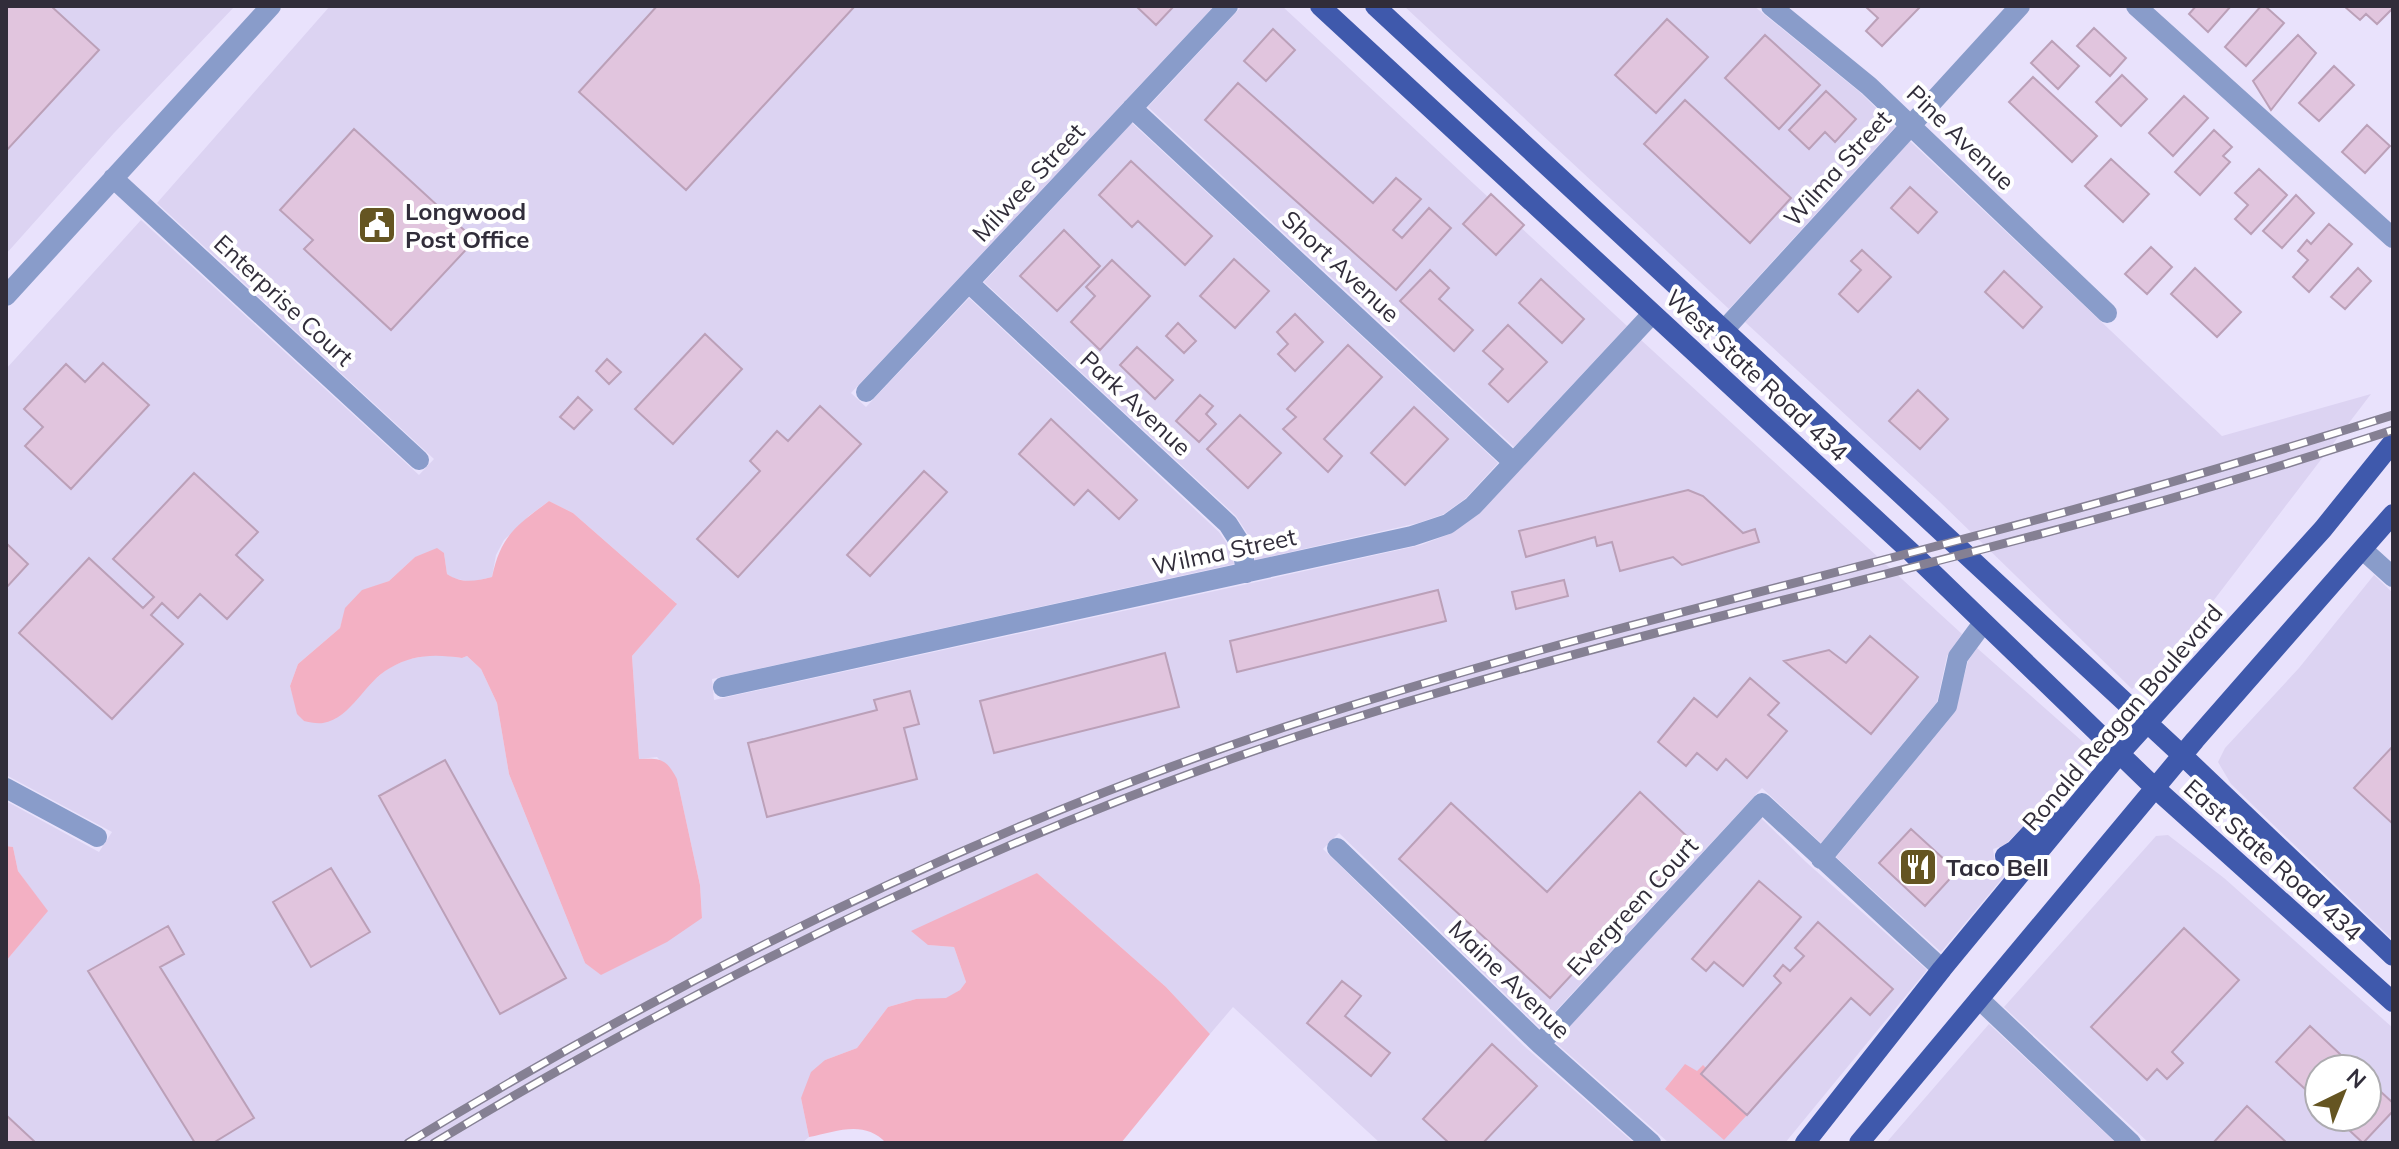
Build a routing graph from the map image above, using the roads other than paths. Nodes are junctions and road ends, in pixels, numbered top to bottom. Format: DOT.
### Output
graph roads {
  1 [pos="271,6"];
  2 [pos="1228,6"];
  3 [pos="1320,6"];
  4 [pos="1375,6"];
  5 [pos="1771,6"];
  6 [pos="2020,6"];
  7 [pos="2136,6"];
  8 [pos="1132,108"];
  9 [pos="1910,126"];
  10 [pos="113,178"];
  11 [pos="2393,238"];
  12 [pos="969,283"];
  13 [pos="6,296"];
  14 [pos="2107,313"];
  15 [pos="1652,314"];
  16 [pos="1725,329"];
  17 [pos="866,392"];
  18 [pos="2393,442"];
  19 [pos="419,460"];
  20 [pos="1513,462"];
  21 [pos="2393,514"];
  22 [pos="2363,550"];
  23 [pos="1246,573"];
  24 [pos="2393,577"];
  25 [pos="1983,623"];
  26 [pos="723,687"];
  27 [pos="2147,722"];
  28 [pos="2120,753"];
  29 [pos="2182,755"];
  30 [pos="6,788"];
  31 [pos="2155,788"];
  32 [pos="2068,816"];
  33 [pos="97,837"];
  34 [pos="1337,848"];
  35 [pos="2005,856"];
  36 [pos="1821,859"];
  37 [pos="2393,956"];
  38 [pos="1942,969"];
  39 [pos="1979,999"];
  40 [pos="2393,1002"];
  41 [pos="1540,1044"];
  42 [pos="1651,1143"];
  43 [pos="1805,1143"];
  44 [pos="1859,1143"];
  45 [pos="2131,1143"];
  1 -- 10 [label="street"];
  2 -- 8 [label="street, Milwee Street"];
  3 -- 15 [label="main road, West State Road 434"];
  4 -- 16 [label="main road, West State Road 434"];
  5 -- 9 [label="street, Pine Avenue"];
  6 -- 9 [label="street, Wilma Street"];
  7 -- 11 [label="street"];
  8 -- 12 [label="street, Milwee Street"];
  8 -- 20 [label="street, Short Avenue"];
  9 -- 14 [label="street, Pine Avenue"];
  9 -- 16 [label="street, Wilma Street"];
  10 -- 13 [label="street"];
  10 -- 19 [label="street, Enterprise Court"];
  12 -- 17 [label="street, Milwee Street"];
  12 -- 23 [label="street, Park Avenue"];
  15 -- 20 [label="street, Wilma Street"];
  15 -- 25 [label="main road, West State Road 434"];
  16 -- 27 [label="main road, West State Road 434"];
  18 -- 27 [label="main road, Ronald Reagan Boulevard"];
  20 -- 23 [label="street, Wilma Street"];
  21 -- 22 [label="main road"];
  22 -- 24 [label="street"];
  22 -- 29 [label="main road"];
  23 -- 26 [label="street, Wilma Street"];
  25 -- 28 [label="main road, West State Road 434"];
  25 -- 36 [label="street"];
  27 -- 28 [label="main road, Ronald Reagan Boulevard"];
  27 -- 29 [label="main road, West State Road 434"];
  28 -- 31 [label="main road, West State Road 434"];
  28 -- 32 [label="main road, Ronald Reagan Boulevard"];
  29 -- 31 [label="main road"];
  29 -- 37 [label="main road, East State Road 434"];
  30 -- 33 [label="street"];
  31 -- 39 [label="main road"];
  31 -- 40 [label="main road, East State Road 434"];
  32 -- 35 [label="main road"];
  32 -- 38 [label="main road, Ronald Reagan Boulevard"];
  34 -- 41 [label="street, Maine Avenue"];
  36 -- 38 [label="street"];
  36 -- 41 [label="street, Evergreen Court"];
  38 -- 43 [label="main road, Ronald Reagan Boulevard"];
  39 -- 44 [label="main road"];
  39 -- 45 [label="street"];
  41 -- 42 [label="street, Maine Avenue"];
}
